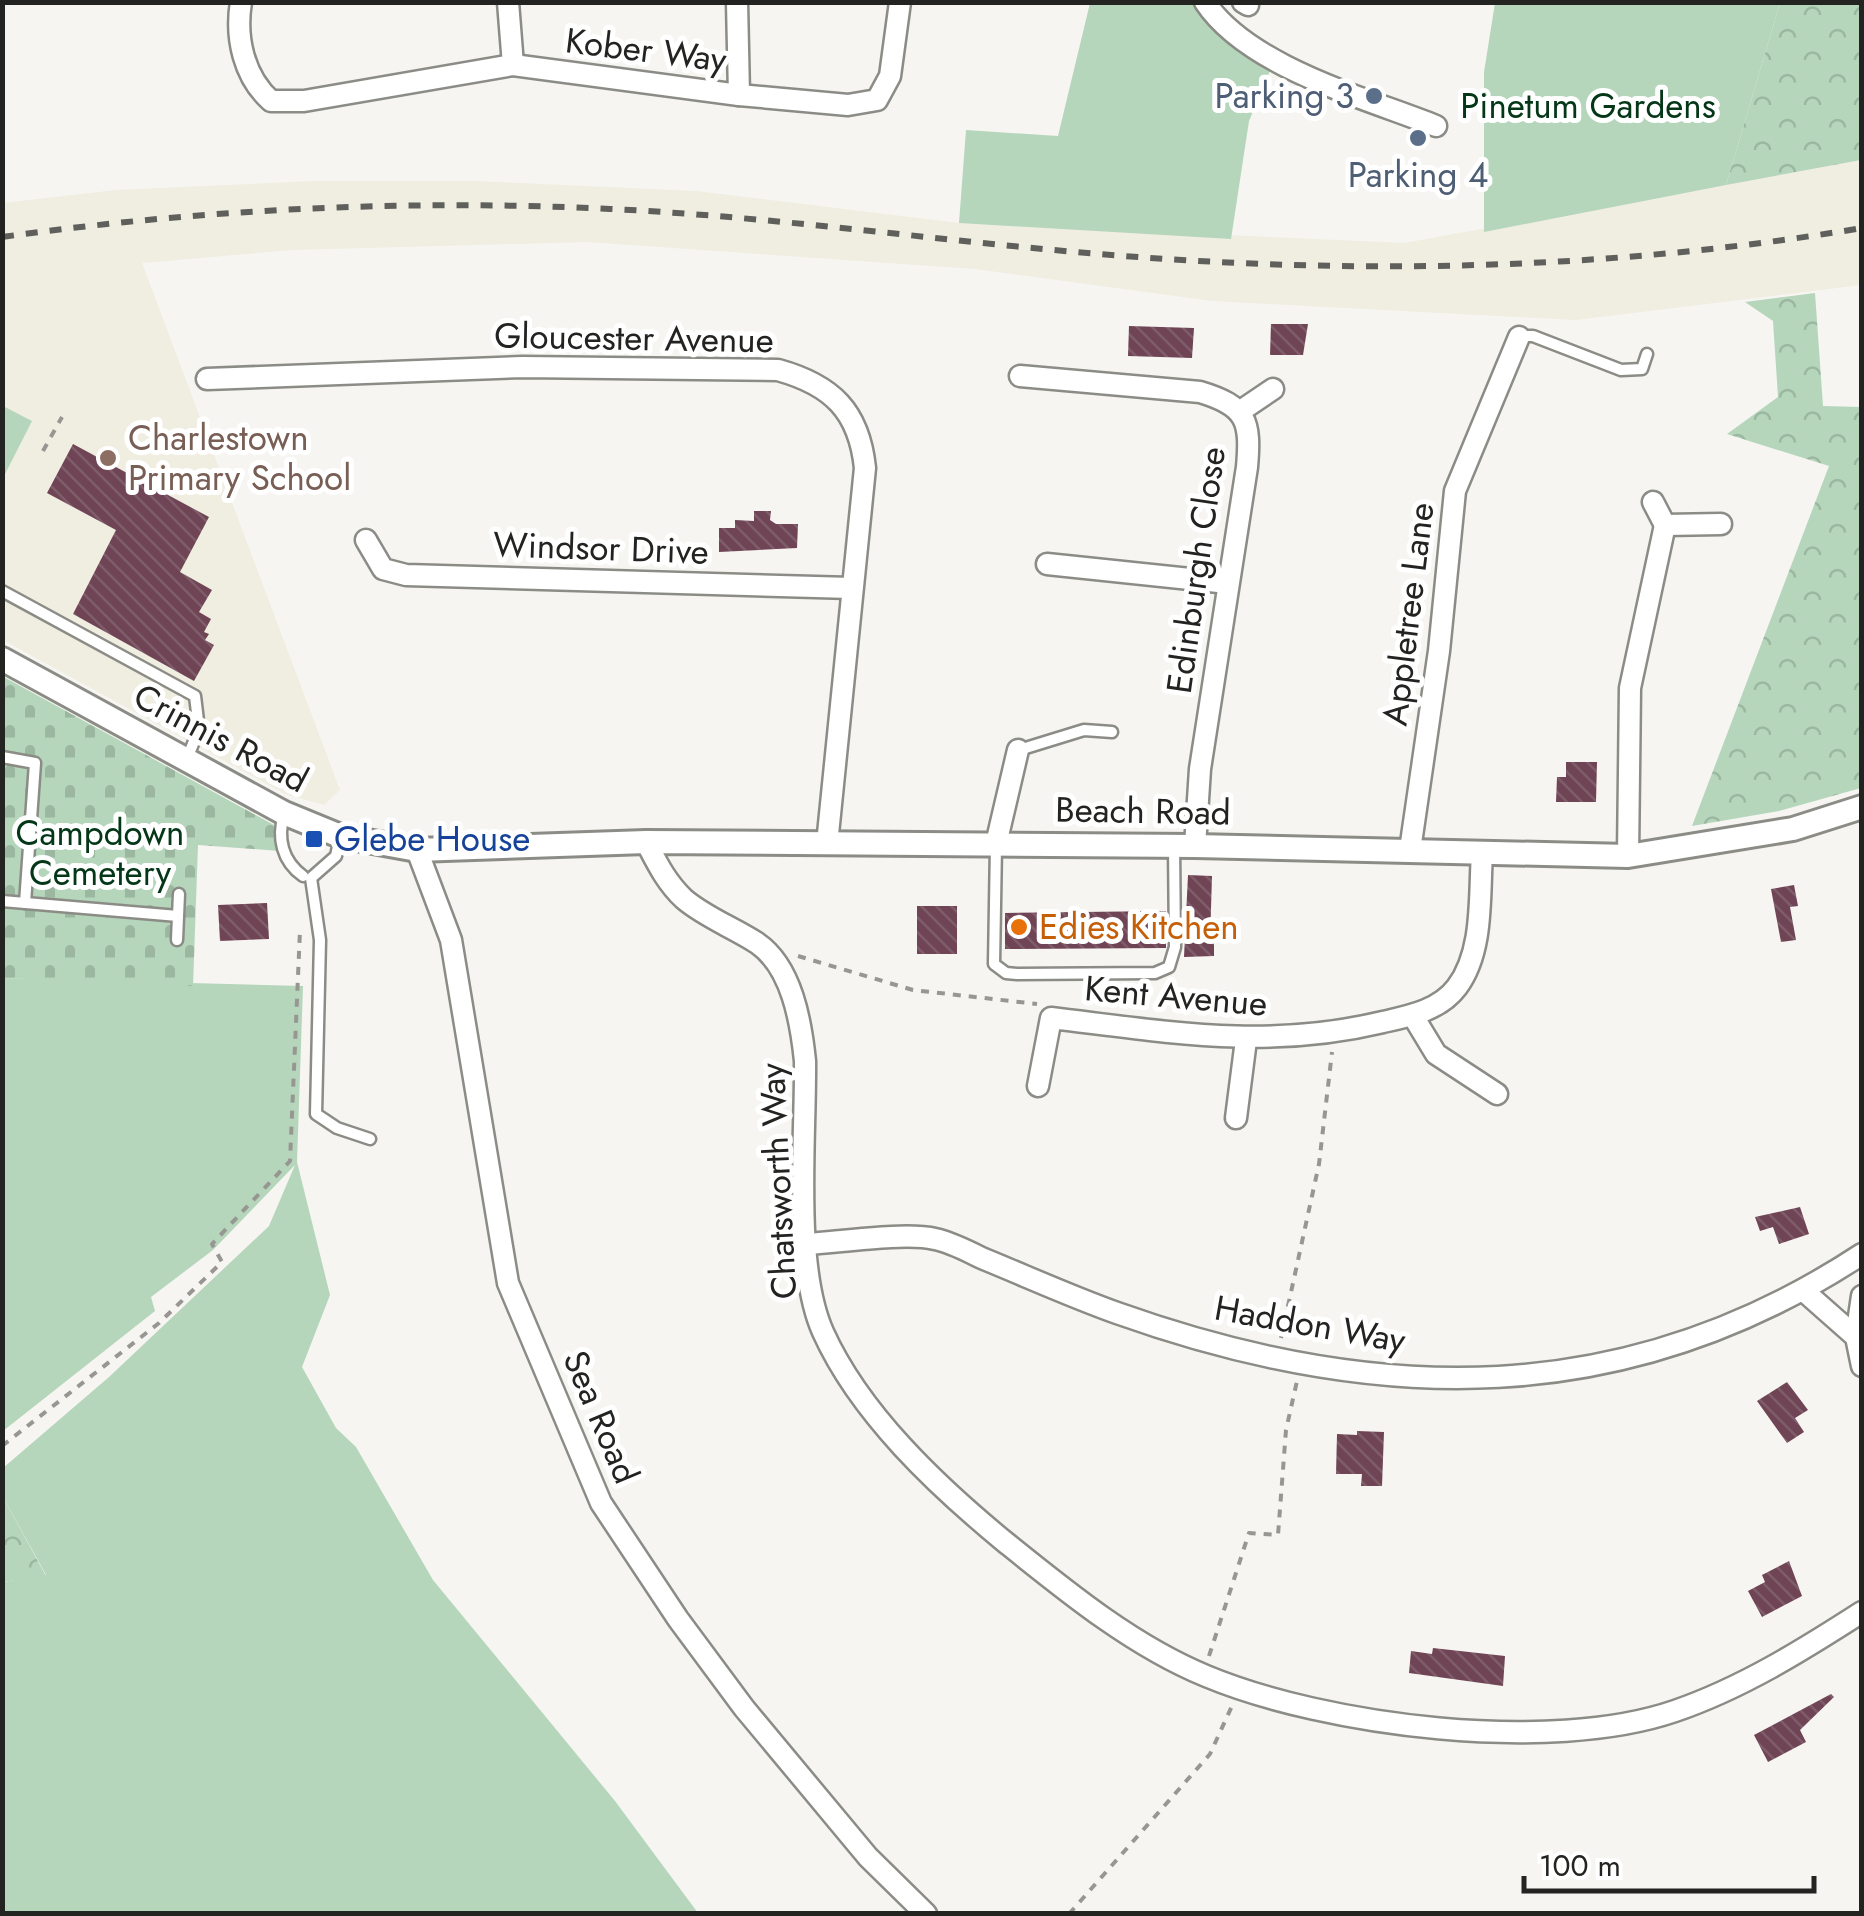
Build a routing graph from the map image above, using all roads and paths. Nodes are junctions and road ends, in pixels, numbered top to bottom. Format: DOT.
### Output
graph roads {
  1 [pos="241,2"];
  2 [pos="508,2"];
  3 [pos="736,2"];
  4 [pos="900,2"];
  5 [pos="1205,2"];
  6 [pos="513,66"];
  7 [pos="739,94"];
  8 [pos="1436,126"];
  9 [pos="1519,336"];
  10 [pos="1647,354"];
  11 [pos="1020,376"];
  12 [pos="207,379"];
  13 [pos="1274,389"];
  14 [pos="1239,412"];
  15 [pos="62,417"];
  16 [pos="43,451"];
  17 [pos="1654,502"];
  18 [pos="1720,524"];
  19 [pos="1665,525"];
  20 [pos="366,540"];
  21 [pos="1047,564"];
  22 [pos="1228,583"];
  23 [pos="851,588"];
  24 [pos="2,590"];
  25 [pos="2,658"];
  26 [pos="1112,732"];
  27 [pos="1018,750"];
  28 [pos="2,757"];
  29 [pos="186,762"];
  30 [pos="1862,807"];
  31 [pos="284,813"];
  32 [pos="340,836"];
  33 [pos="646,842"];
  34 [pos="827,844"];
  35 [pos="996,844"];
  36 [pos="1184,846"];
  37 [pos="417,850"];
  38 [pos="1410,850"];
  39 [pos="1482,854"];
  40 [pos="1628,856"];
  41 [pos="303,876"];
  42 [pos="178,894"];
  43 [pos="2,900"];
  44 [pos="24,903"];
  45 [pos="178,916"];
  46 [pos="318,929"];
  47 [pos="177,940"];
  48 [pos="762,946"];
  49 [pos="1412,1016"];
  50 [pos="1051,1018"];
  51 [pos="1334,1034"];
  52 [pos="1246,1040"];
  53 [pos="1038,1086"];
  54 [pos="1497,1094"];
  55 [pos="1236,1118"];
  56 [pos="370,1139"];
  57 [pos="807,1244"];
  58 [pos="1862,1254"];
  59 [pos="1804,1292"];
  60 [pos="1862,1296"];
  61 [pos="1856,1337"];
  62 [pos="1276,1357"];
  63 [pos="1302,1362"];
  64 [pos="1862,1366"];
  65 [pos="2,1446"];
  66 [pos="1862,1612"];
  67 [pos="1202,1675"];
  68 [pos="1240,1689"];
  69 [pos="926,1914"];
  70 [pos="1069,1914"];
  1 -- 6 [label="street, Kober Way"];
  2 -- 6 [label="street"];
  3 -- 7 [label="street, Kober Way"];
  4 -- 7 [label="street"];
  5 -- 8 [label="street"];
  6 -- 7 [label="street, Kober Way"];
  9 -- 10 [label="lane"];
  9 -- 38 [label="street, Appletree Lane"];
  11 -- 14 [label="street, Edinburgh Close"];
  12 -- 23 [label="street, Gloucester Avenue"];
  13 -- 14 [label="street"];
  14 -- 22 [label="street, Edinburgh Close"];
  15 -- 16 [label="path"];
  17 -- 19 [label="street"];
  18 -- 19 [label="street"];
  19 -- 40 [label="street"];
  20 -- 23 [label="street, Windsor Drive"];
  21 -- 22 [label="street"];
  22 -- 36 [label="street, Edinburgh Close"];
  23 -- 34 [label="street, Gloucester Avenue"];
  24 -- 29 [label="lane"];
  25 -- 29 [label="street, Crinnis Road"];
  26 -- 27 [label="lane"];
  27 -- 35 [label="street"];
  28 -- 44 [label="lane"];
  29 -- 31 [label="street, Crinnis Road"];
  30 -- 40 [label="street, Beach Road"];
  31 -- 32 [label="street, Crinnis Road"];
  31 -- 41 [label="lane"];
  32 -- 37 [label="street, Crinnis Road"];
  32 -- 46 [label="lane"];
  33 -- 34 [label="street, Beach Road"];
  33 -- 37 [label="street, Beach Road"];
  33 -- 48 [label="street, Chatsworth Way"];
  34 -- 35 [label="street, Beach Road"];
  35 -- 36 [label="street, Beach Road"];
  35 -- 36 [label="lane"];
  36 -- 38 [label="street, Beach Road"];
  37 -- 69 [label="street, Sea Road"];
  38 -- 39 [label="street, Beach Road"];
  39 -- 40 [label="street, Beach Road"];
  39 -- 49 [label="street, Kent Avenue"];
  42 -- 45 [label="lane"];
  43 -- 44 [label="lane"];
  44 -- 45 [label="lane"];
  45 -- 47 [label="lane"];
  46 -- 56 [label="lane"];
  46 -- 65 [label="path"];
  48 -- 50 [label="path"];
  48 -- 57 [label="street, Chatsworth Way"];
  49 -- 51 [label="street, Kent Avenue"];
  49 -- 54 [label="street"];
  50 -- 52 [label="street, Kent Avenue"];
  50 -- 53 [label="street, Kent Avenue"];
  51 -- 52 [label="street, Kent Avenue"];
  51 -- 62 [label="path"];
  52 -- 55 [label="street"];
  57 -- 62 [label="street, Haddon Way"];
  57 -- 67 [label="street, Chatsworth Way"];
  58 -- 59 [label="street, Haddon Way"];
  59 -- 61 [label="street"];
  59 -- 63 [label="street, Haddon Way"];
  60 -- 61 [label="street"];
  61 -- 64 [label="street"];
  62 -- 63 [label="street, Haddon Way"];
  63 -- 67 [label="path"];
  66 -- 68 [label="street, Chatsworth Way"];
  67 -- 68 [label="street, Chatsworth Way"];
  68 -- 70 [label="path"];
}
